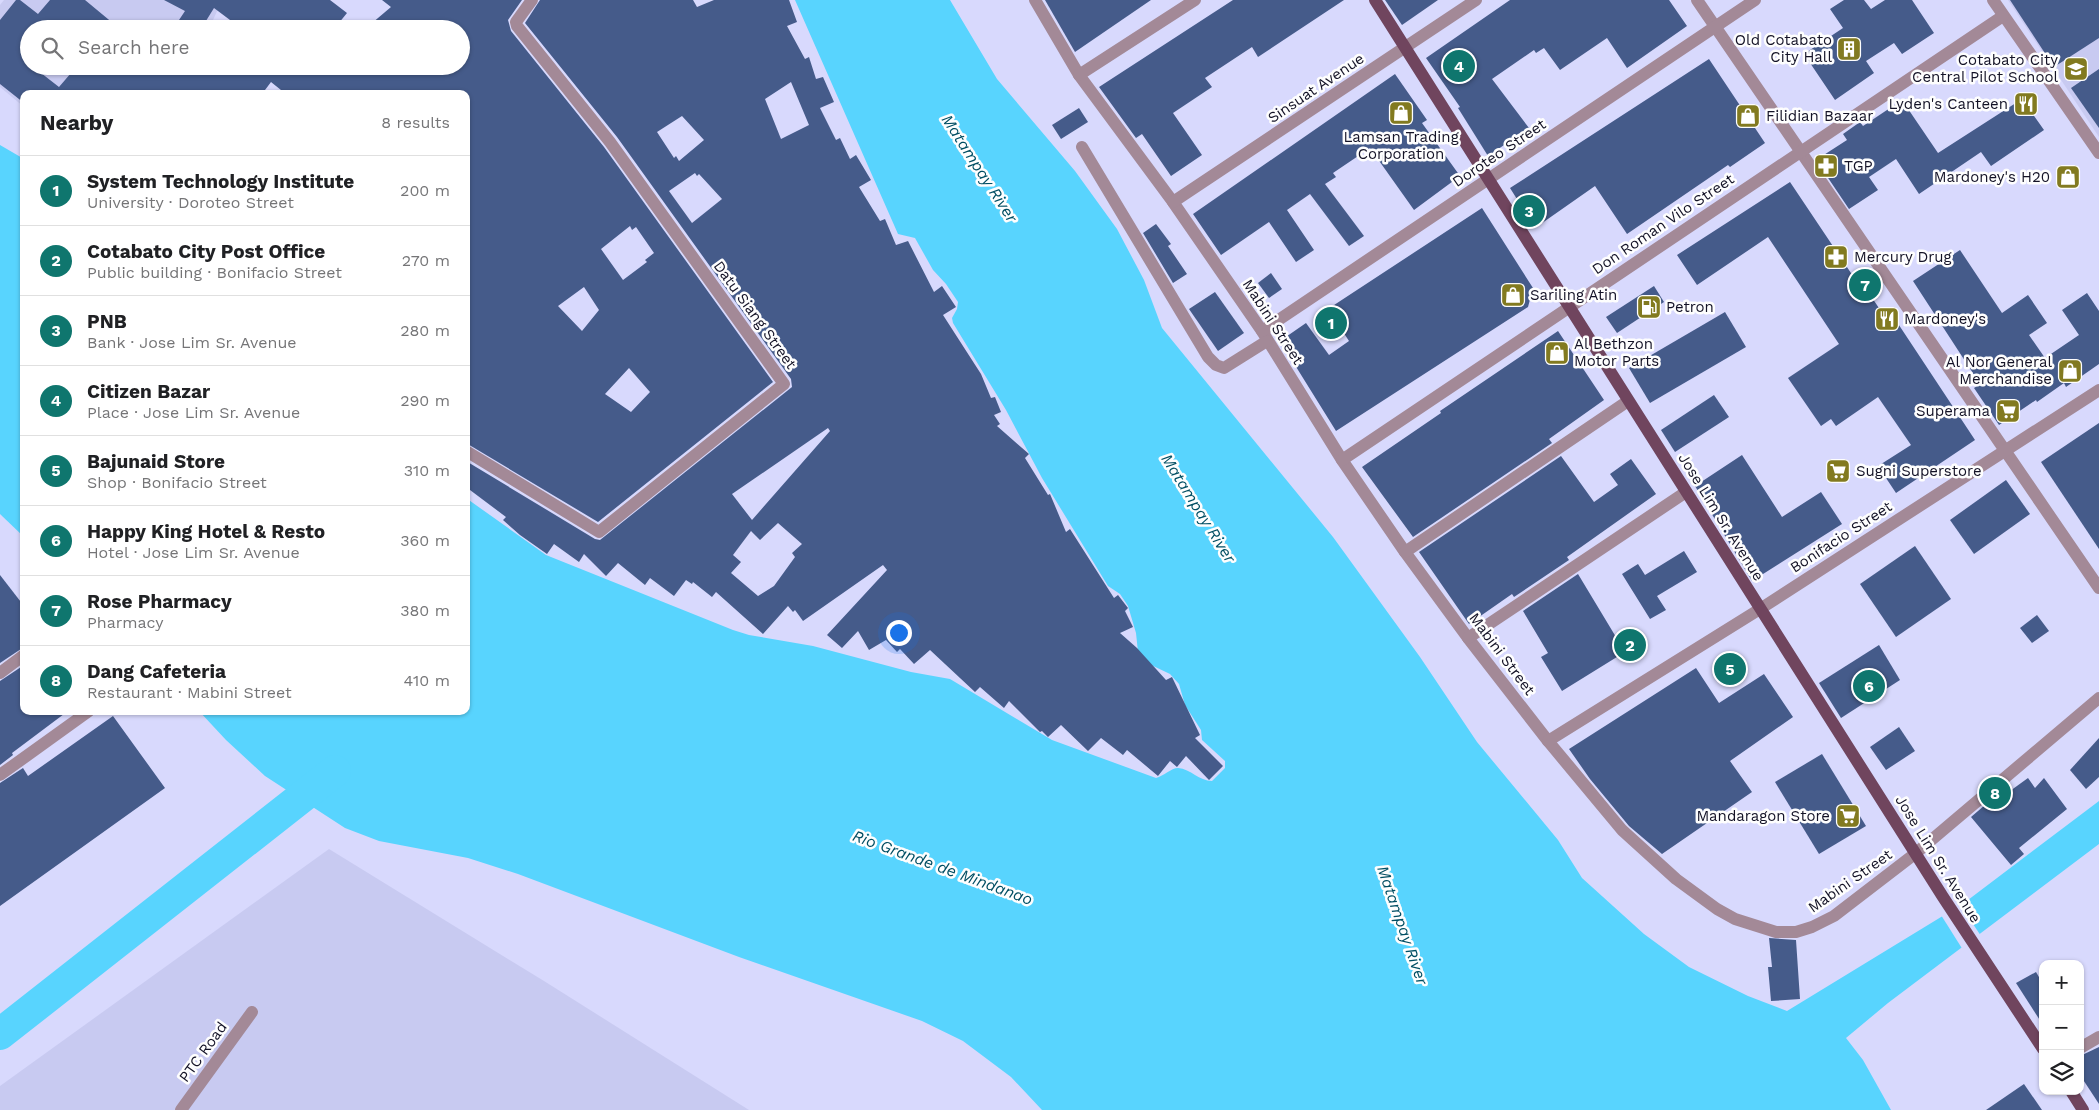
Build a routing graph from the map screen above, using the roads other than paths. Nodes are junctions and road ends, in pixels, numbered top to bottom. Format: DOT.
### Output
graph roads {
  1 [pos="532,0"];
  2 [pos="1035,0"];
  3 [pos="1194,0"];
  4 [pos="1375,0"];
  5 [pos="1476,0"];
  6 [pos="1697,0"];
  7 [pos="1755,0"];
  8 [pos="1993,0"];
  9 [pos="2003,16"];
  10 [pos="1716,27"];
  11 [pos="1405,48"];
  12 [pos="1079,75"];
  13 [pos="1082,147"];
  14 [pos="1800,151"];
  15 [pos="2099,153"];
  16 [pos="1488,180"];
  17 [pos="1173,202"];
  18 [pos="1568,306"];
  19 [pos="1264,336"];
  20 [pos="2099,390"];
  21 [pos="1628,401"];
  22 [pos="2006,450"];
  23 [pos="470,453"];
  24 [pos="1342,460"];
  25 [pos="1686,492"];
  26 [pos="1405,552"];
  27 [pos="2099,588"];
  28 [pos="1760,609"];
  29 [pos="1468,638"];
  30 [pos="20,658"];
  31 [pos="0,672"];
  32 [pos="2099,698"];
  33 [pos="83,715"];
  34 [pos="1548,741"];
  35 [pos="0,775"];
  36 [pos="1916,853"];
  37 [pos="252,1012"];
  38 [pos="2099,1037"];
  39 [pos="2039,1043"];
  40 [pos="2084,1046"];
  41 [pos="2074,1095"];
  42 [pos="180,1110"];
  43 [pos="2084,1110"];
  1 -- 23 [label="street, Datu Siang Street"];
  2 -- 12 [label="street, Mabini Street"];
  3 -- 12 [label="street"];
  4 -- 11 [label="main road, Jose Lim Sr. Avenue"];
  5 -- 11 [label="street, Sinsuat Avenue"];
  6 -- 10 [label="street"];
  7 -- 10 [label="street, Doroteo Street"];
  8 -- 9 [label="street"];
  9 -- 14 [label="street, Don Roman Vilo Street"];
  9 -- 15 [label="street"];
  10 -- 14 [label="street"];
  10 -- 16 [label="street, Doroteo Street"];
  11 -- 16 [label="main road, Jose Lim Sr. Avenue"];
  11 -- 17 [label="street, Sinsuat Avenue"];
  12 -- 17 [label="street, Mabini Street"];
  13 -- 19 [label="street, Doroteo Street"];
  14 -- 18 [label="street, Don Roman Vilo Street"];
  14 -- 22 [label="street"];
  16 -- 18 [label="main road, Jose Lim Sr. Avenue"];
  16 -- 19 [label="street, Doroteo Street"];
  17 -- 19 [label="street, Mabini Street"];
  18 -- 21 [label="main road, Jose Lim Sr. Avenue"];
  18 -- 24 [label="street, Don Roman Vilo Street"];
  19 -- 24 [label="street, Mabini Street"];
  20 -- 22 [label="street, Bonifacio Street"];
  21 -- 25 [label="main road, Jose Lim Sr. Avenue"];
  21 -- 26 [label="street"];
  22 -- 27 [label="street"];
  22 -- 28 [label="street, Bonifacio Street"];
  24 -- 26 [label="street, Mabini Street"];
  25 -- 28 [label="main road, Jose Lim Sr. Avenue"];
  25 -- 29 [label="street"];
  26 -- 29 [label="street, Mabini Street"];
  28 -- 34 [label="street, Bonifacio Street"];
  28 -- 36 [label="main road, Jose Lim Sr. Avenue"];
  29 -- 34 [label="street, Mabini Street"];
  30 -- 31 [label="street"];
  32 -- 36 [label="street, Mabini Street"];
  33 -- 35 [label="street"];
  34 -- 36 [label="street, Mabini Street"];
  36 -- 39 [label="main road, Jose Lim Sr. Avenue"];
  37 -- 42 [label="street, PTC Road"];
  38 -- 40 [label="street"];
  41 -- 43 [label="main road"];
}
